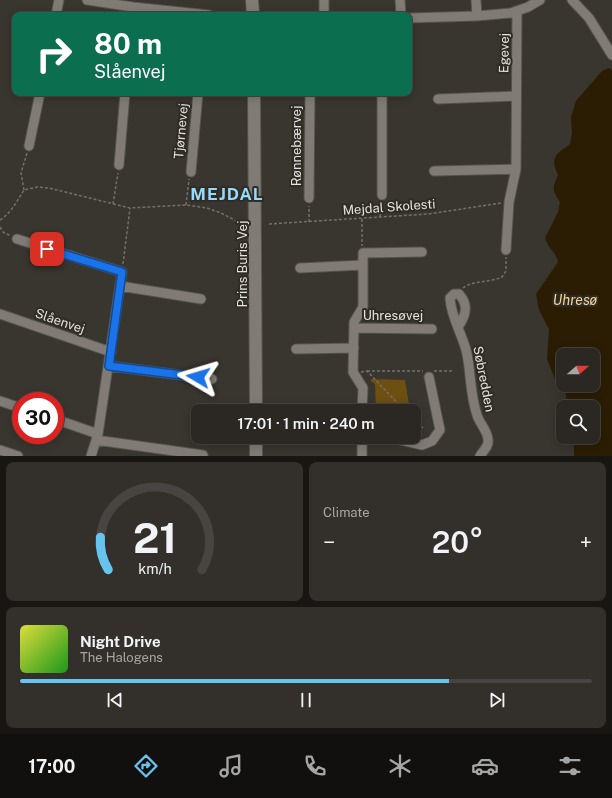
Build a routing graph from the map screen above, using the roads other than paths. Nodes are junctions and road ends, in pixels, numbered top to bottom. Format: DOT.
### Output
graph roads {
  1 [pos="60,0"];
  2 [pos="87,0"];
  3 [pos="252,0"];
  4 [pos="324,0"];
  5 [pos="400,0"];
  6 [pos="476,0"];
  7 [pos="540,0"];
  8 [pos="572,0"];
  9 [pos="133,11"];
  10 [pos="518,11"];
  11 [pos="57,12"];
  12 [pos="151,12"];
  13 [pos="253,12"];
  14 [pos="324,12"];
  15 [pos="401,12"];
  16 [pos="477,16"];
  17 [pos="412,18"];
  18 [pos="612,55"];
  19 [pos="39,96"];
  20 [pos="125,96"];
  21 [pos="198,96"];
  22 [pos="254,96"];
  23 [pos="310,96"];
  24 [pos="382,96"];
  25 [pos="516,96"];
  26 [pos="438,99"];
  27 [pos="28,146"];
  28 [pos="119,165"];
  29 [pos="516,169"];
  30 [pos="434,171"];
  31 [pos="190,172"];
  32 [pos="382,195"];
  33 [pos="309,198"];
  34 [pos="17,239"];
  35 [pos="506,250"];
  36 [pos="422,252"];
  37 [pos="363,265"];
  38 [pos="300,268"];
  39 [pos="120,286"];
  40 [pos="201,299"];
  41 [pos="0,314"];
  42 [pos="458,327"];
  43 [pos="354,328"];
  44 [pos="432,328"];
  45 [pos="354,348"];
  46 [pos="296,349"];
  47 [pos="111,352"];
  48 [pos="109,366"];
  49 [pos="429,377"];
  50 [pos="212,379"];
  51 [pos="0,401"];
  52 [pos="256,404"];
  53 [pos="362,404"];
  54 [pos="12,405"];
  55 [pos="64,423"];
  56 [pos="97,437"];
  57 [pos="256,444"];
  58 [pos="362,444"];
  59 [pos="418,444"];
  60 [pos="0,450"];
  61 [pos="203,455"];
  62 [pos="18,456"];
  63 [pos="91,456"];
  64 [pos="256,456"];
  65 [pos="362,456"];
  66 [pos="480,456"];
  1 -- 11 [label="street"];
  2 -- 9 [label="street"];
  3 -- 13 [label="street"];
  4 -- 14 [label="street"];
  5 -- 15 [label="street"];
  6 -- 16 [label="street"];
  7 -- 10 [label="street"];
  8 -- 18 [label="street"];
  9 -- 12 [label="street"];
  10 -- 16 [label="street"];
  10 -- 25 [label="street, Egevej"];
  16 -- 17 [label="street"];
  19 -- 27 [label="street"];
  20 -- 28 [label="street"];
  21 -- 31 [label="street, Tjørnevej"];
  22 -- 52 [label="street, Prins Buris Vej"];
  23 -- 33 [label="street, Rønnebærvej"];
  24 -- 32 [label="street"];
  25 -- 26 [label="street"];
  25 -- 29 [label="street, Egevej"];
  29 -- 30 [label="street"];
  29 -- 35 [label="street, Egevej"];
  34 -- 39 [label="street"];
  36 -- 37 [label="street, Uhresøvej"];
  37 -- 38 [label="street"];
  37 -- 43 [label="street, Uhresøvej"];
  39 -- 40 [label="street"];
  39 -- 47 [label="street"];
  41 -- 47 [label="street, Slåenvej"];
  42 -- 42 [label="street, Søbredden"];
  42 -- 66 [label="street, Søbredden"];
  43 -- 44 [label="street, Uhresøvej"];
  43 -- 45 [label="street, Uhresøvej"];
  45 -- 46 [label="street"];
  45 -- 53 [label="street, Uhresøvej"];
  47 -- 48 [label="street"];
  48 -- 50 [label="street"];
  48 -- 56 [label="street"];
  49 -- 59 [label="street"];
  51 -- 54 [label="street"];
  55 -- 56 [label="street"];
  56 -- 61 [label="street"];
  56 -- 63 [label="street"];
  57 -- 64 [label="street"];
  58 -- 65 [label="street"];
  60 -- 62 [label="street"];
}
